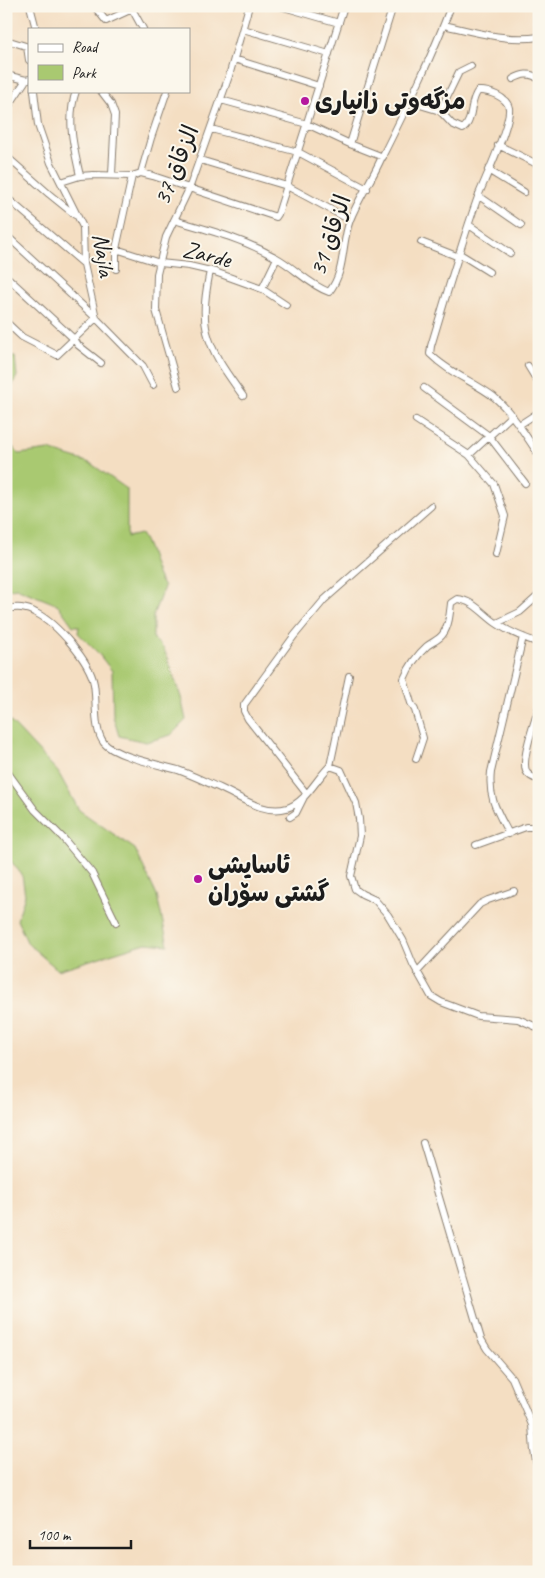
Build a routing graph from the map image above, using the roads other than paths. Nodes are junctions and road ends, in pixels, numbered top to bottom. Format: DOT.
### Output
graph roads {
  1 [pos="30,6"];
  2 [pos="94,6"];
  3 [pos="249,6"];
  4 [pos="280,6"];
  5 [pos="344,6"];
  6 [pos="394,6"];
  7 [pos="451,6"];
  8 [pos="339,23"];
  9 [pos="444,25"];
  10 [pos="36,28"];
  11 [pos="142,28"];
  12 [pos="243,29"];
  13 [pos="539,37"];
  14 [pos="6,40"];
  15 [pos="28,47"];
  16 [pos="329,54"];
  17 [pos="234,59"];
  18 [pos="471,66"];
  19 [pos="6,75"];
  20 [pos="28,79"];
  21 [pos="513,79"];
  22 [pos="539,79"];
  23 [pos="319,86"];
  24 [pos="34,92"];
  25 [pos="76,92"];
  26 [pos="102,92"];
  27 [pos="167,92"];
  28 [pos="221,100"];
  29 [pos="410,102"];
  30 [pos="7,109"];
  31 [pos="440,111"];
  32 [pos="307,124"];
  33 [pos="211,129"];
  34 [pos="350,144"];
  35 [pos="498,145"];
  36 [pos="298,152"];
  37 [pos="6,156"];
  38 [pos="383,157"];
  39 [pos="200,160"];
  40 [pos="539,165"];
  41 [pos="488,170"];
  42 [pos="141,173"];
  43 [pos="112,174"];
  44 [pos="80,176"];
  45 [pos="132,176"];
  46 [pos="61,182"];
  47 [pos="287,186"];
  48 [pos="189,189"];
  49 [pos="367,189"];
  50 [pos="524,192"];
  51 [pos="479,196"];
  52 [pos="6,197"];
  53 [pos="78,218"];
  54 [pos="174,220"];
  55 [pos="350,220"];
  56 [pos="469,225"];
  57 [pos="521,225"];
  58 [pos="6,235"];
  59 [pos="421,242"];
  60 [pos="116,249"];
  61 [pos="510,253"];
  62 [pos="460,256"];
  63 [pos="277,258"];
  64 [pos="160,263"];
  65 [pos="84,264"];
  66 [pos="116,269"];
  67 [pos="210,271"];
  68 [pos="489,272"];
  69 [pos="6,276"];
  70 [pos="262,289"];
  71 [pos="286,305"];
  72 [pos="96,318"];
  73 [pos="6,322"];
  74 [pos="74,339"];
  75 [pos="100,363"];
  76 [pos="528,366"];
  77 [pos="539,384"];
  78 [pos="153,385"];
  79 [pos="178,387"];
  80 [pos="424,388"];
  81 [pos="243,396"];
  82 [pos="539,412"];
  83 [pos="512,415"];
  84 [pos="416,420"];
  85 [pos="519,424"];
  86 [pos="489,436"];
  87 [pos="469,455"];
  88 [pos="539,455"];
  89 [pos="525,482"];
  90 [pos="430,506"];
  91 [pos="496,554"];
  92 [pos="539,595"];
  93 [pos="6,609"];
  94 [pos="496,623"];
  95 [pos="523,638"];
  96 [pos="539,643"];
  97 [pos="349,676"];
  98 [pos="539,707"];
  99 [pos="537,722"];
  100 [pos="416,759"];
  101 [pos="330,766"];
  102 [pos="6,770"];
  103 [pos="539,780"];
  104 [pos="306,793"];
  105 [pos="290,816"];
  106 [pos="539,828"];
  107 [pos="509,834"];
  108 [pos="476,845"];
  109 [pos="514,891"];
  110 [pos="116,922"];
  111 [pos="417,972"];
  112 [pos="539,1028"];
  113 [pos="422,1143"];
  114 [pos="539,1475"];
  1 -- 10 [label="street"];
  2 -- 11 [label="street"];
  3 -- 12 [label="street, الزقاق 37"];
  4 -- 8 [label="street"];
  5 -- 8 [label="street"];
  6 -- 34 [label="street"];
  7 -- 9 [label="street, الزقاق 31"];
  8 -- 16 [label="street"];
  9 -- 13 [label="street"];
  9 -- 29 [label="street, الزقاق 31"];
  12 -- 16 [label="street"];
  12 -- 17 [label="street, الزقاق 37"];
  14 -- 15 [label="street"];
  16 -- 23 [label="street"];
  17 -- 23 [label="street"];
  17 -- 28 [label="street, الزقاق 37"];
  18 -- 31 [label="street"];
  19 -- 20 [label="street"];
  20 -- 30 [label="street"];
  21 -- 22 [label="street"];
  23 -- 32 [label="street"];
  24 -- 46 [label="street, Najla"];
  25 -- 44 [label="street"];
  26 -- 43 [label="street"];
  27 -- 42 [label="street"];
  28 -- 32 [label="street"];
  28 -- 33 [label="street, الزقاق 37"];
  29 -- 31 [label="street"];
  29 -- 38 [label="street, الزقاق 31"];
  31 -- 35 [label="street"];
  32 -- 34 [label="street"];
  32 -- 36 [label="street"];
  33 -- 36 [label="street"];
  33 -- 39 [label="street, الزقاق 37"];
  34 -- 38 [label="street"];
  35 -- 40 [label="street"];
  35 -- 41 [label="street"];
  36 -- 47 [label="street"];
  36 -- 49 [label="street"];
  37 -- 53 [label="street"];
  38 -- 49 [label="street, الزقاق 31"];
  39 -- 47 [label="street"];
  39 -- 48 [label="street, الزقاق 37"];
  41 -- 50 [label="street"];
  41 -- 51 [label="street"];
  42 -- 45 [label="street"];
  42 -- 48 [label="street"];
  43 -- 44 [label="street"];
  43 -- 45 [label="street"];
  44 -- 46 [label="street"];
  45 -- 60 [label="street"];
  46 -- 53 [label="street, Najla"];
  47 -- 48 [label="street"];
  47 -- 55 [label="street"];
  48 -- 54 [label="street, الزقاق 37"];
  49 -- 55 [label="street, الزقاق 31"];
  51 -- 56 [label="street"];
  51 -- 57 [label="street"];
  52 -- 65 [label="street"];
  53 -- 65 [label="street, Najla"];
  54 -- 63 [label="street, الزقاق 31"];
  54 -- 64 [label="street, الزقاق 37"];
  55 -- 63 [label="street, الزقاق 31"];
  56 -- 61 [label="street"];
  56 -- 62 [label="street"];
  58 -- 72 [label="street"];
  59 -- 62 [label="street"];
  60 -- 64 [label="street, Zarde"];
  60 -- 66 [label="street"];
  62 -- 68 [label="street"];
  62 -- 83 [label="street"];
  63 -- 70 [label="street"];
  64 -- 67 [label="street, Zarde"];
  64 -- 79 [label="street, الزقاق 37"];
  65 -- 72 [label="street, Najla"];
  67 -- 70 [label="street, Zarde"];
  67 -- 81 [label="street"];
  69 -- 74 [label="street"];
  70 -- 71 [label="street, Zarde"];
  72 -- 74 [label="street"];
  72 -- 78 [label="street"];
  73 -- 74 [label="street"];
  74 -- 75 [label="street"];
  76 -- 77 [label="street"];
  80 -- 86 [label="street"];
  82 -- 85 [label="street"];
  83 -- 85 [label="street"];
  83 -- 86 [label="street"];
  84 -- 87 [label="street"];
  85 -- 88 [label="street"];
  86 -- 87 [label="street"];
  86 -- 89 [label="street"];
  87 -- 91 [label="street"];
  90 -- 104 [label="street"];
  92 -- 94 [label="street"];
  93 -- 104 [label="street"];
  94 -- 95 [label="street"];
  94 -- 100 [label="street"];
  95 -- 96 [label="street"];
  95 -- 107 [label="street"];
  97 -- 101 [label="street"];
  98 -- 99 [label="street"];
  99 -- 103 [label="street"];
  101 -- 104 [label="street"];
  101 -- 111 [label="street"];
  102 -- 110 [label="street"];
  104 -- 105 [label="street"];
  106 -- 107 [label="street"];
  107 -- 108 [label="street"];
  109 -- 111 [label="street"];
  111 -- 112 [label="street"];
  113 -- 114 [label="street"];
}
